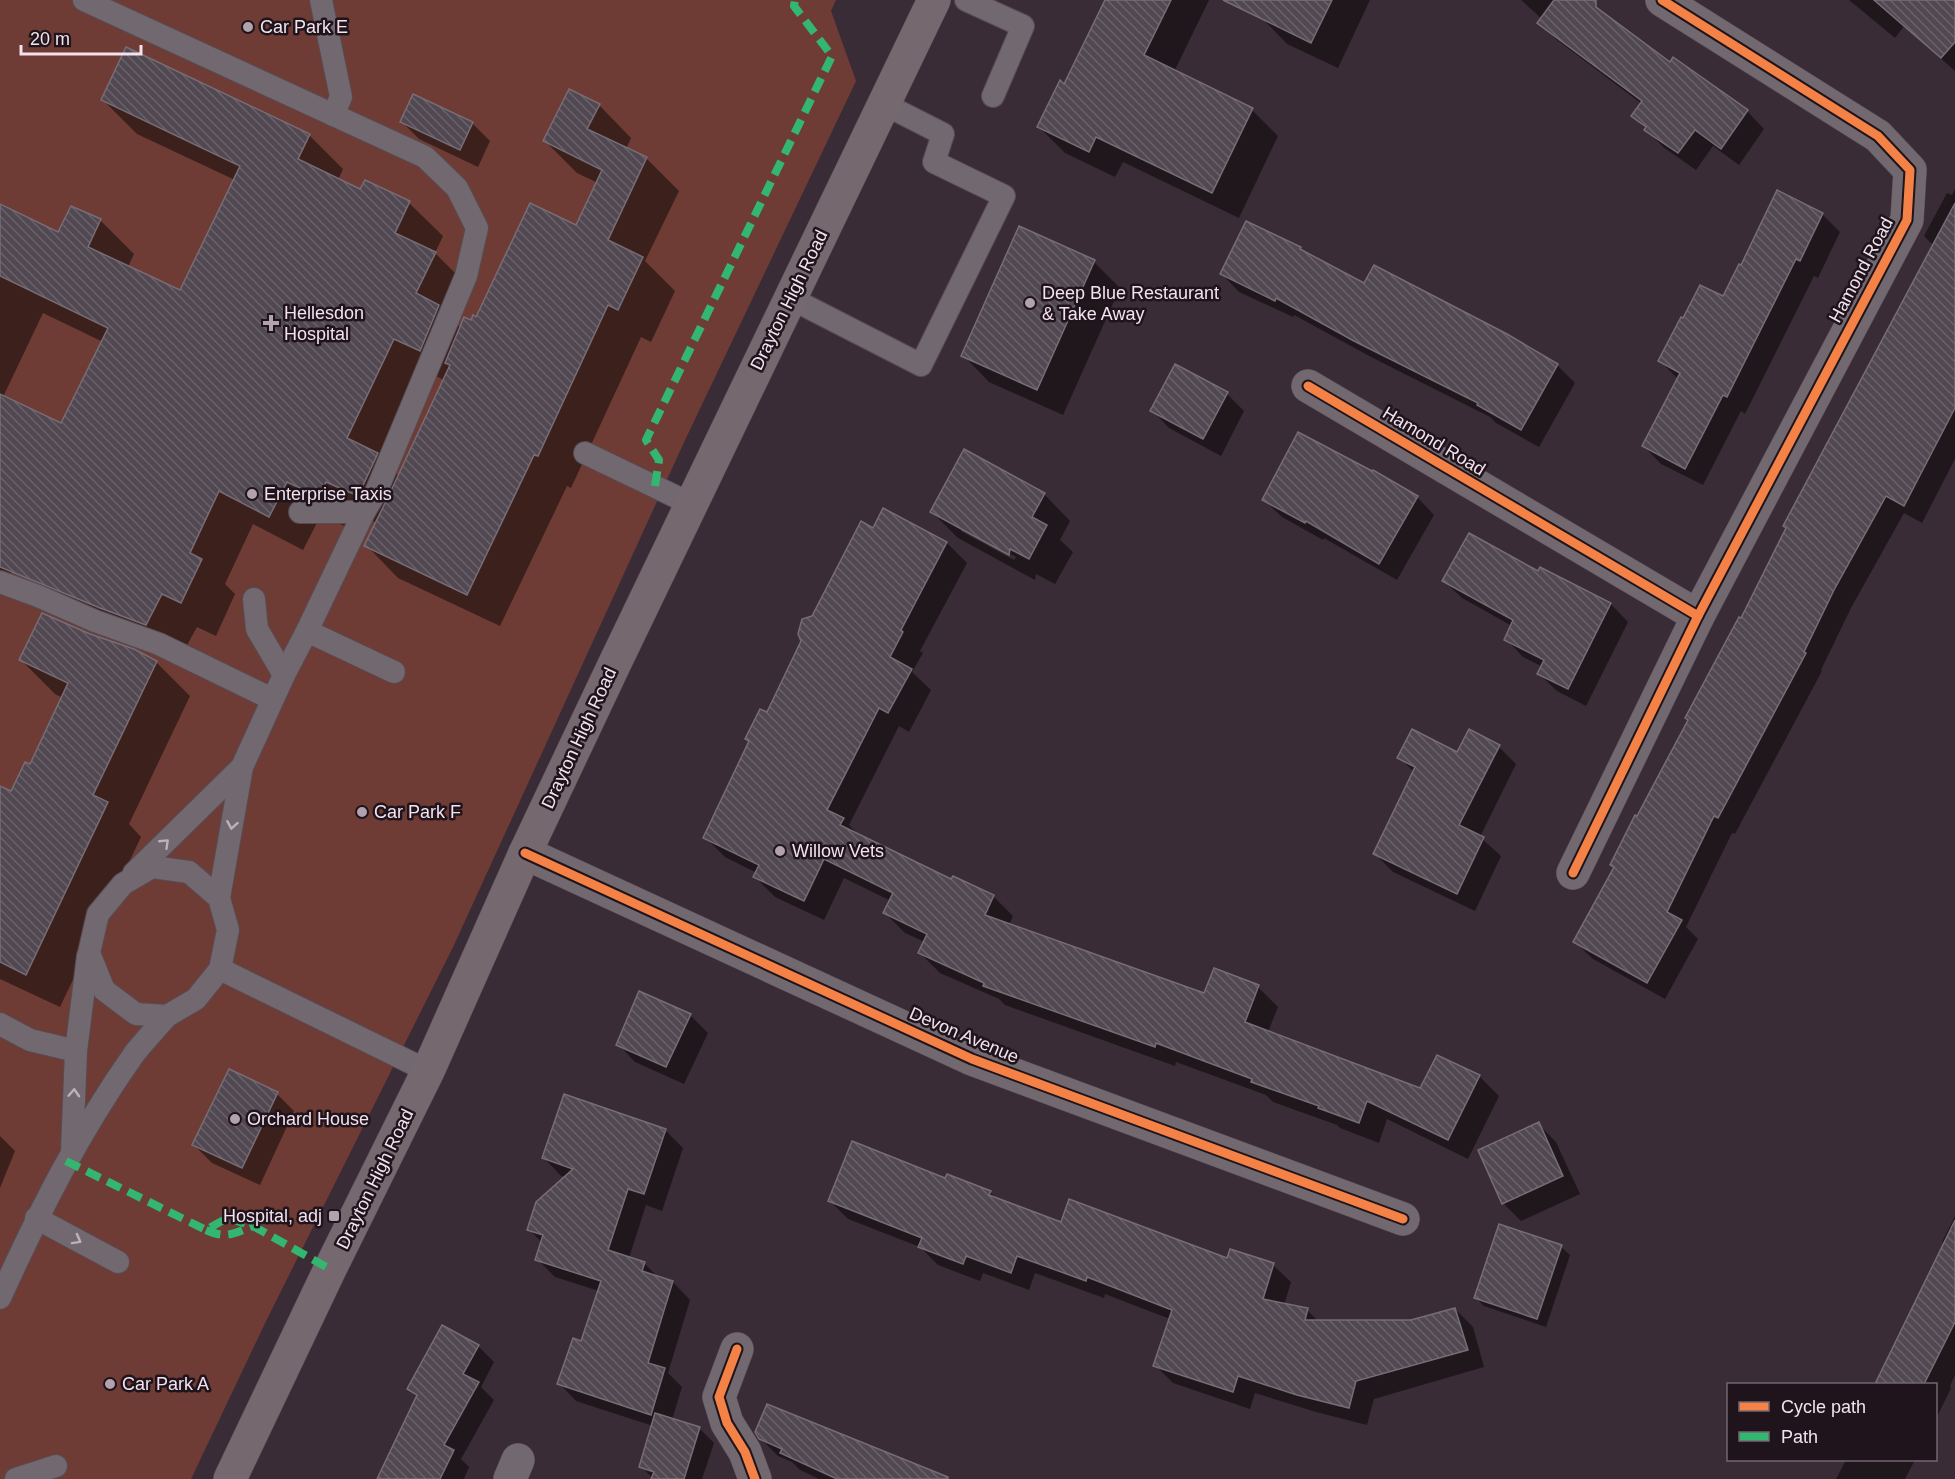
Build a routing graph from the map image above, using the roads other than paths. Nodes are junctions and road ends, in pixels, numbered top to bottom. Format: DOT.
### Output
graph roads {
  1 [pos="84,0"];
  2 [pos="321,0"];
  3 [pos="934,0"];
  4 [pos="966,0"];
  5 [pos="1662,0"];
  6 [pos="993,96"];
  7 [pos="884,104"];
  8 [pos="333,115"];
  9 [pos="790,298"];
  10 [pos="1308,386"];
  11 [pos="585,453"];
  12 [pos="691,504"];
  13 [pos="300,512"];
  14 [pos="364,512"];
  15 [pos="0,582"];
  16 [pos="254,599"];
  17 [pos="1698,616"];
  18 [pos="307,631"];
  19 [pos="394,672"];
  20 [pos="284,675"];
  21 [pos="272,699"];
  22 [pos="243,767"];
  23 [pos="525,853"];
  24 [pos="1573,873"];
  25 [pos="123,884"];
  26 [pos="219,898"];
  27 [pos="89,954"];
  28 [pos="220,969"];
  29 [pos="167,1016"];
  30 [pos="0,1024"];
  31 [pos="76,1051"];
  32 [pos="428,1071"];
  33 [pos="72,1151"];
  34 [pos="36,1218"];
  35 [pos="1403,1219"];
  36 [pos="118,1262"];
  37 [pos="0,1298"];
  38 [pos="737,1349"];
  39 [pos="56,1466"];
  40 [pos="16,1479"];
  41 [pos="230,1479"];
  42 [pos="755,1479"];
  1 -- 8 [label="lane"];
  2 -- 8 [label="lane"];
  3 -- 7 [label="main road, Drayton High Road"];
  4 -- 6 [label="lane"];
  5 -- 17 [label="street, Hamond Road"];
  7 -- 9 [label="main road, Drayton High Road"];
  7 -- 9 [label="lane"];
  8 -- 14 [label="lane"];
  9 -- 12 [label="main road, Drayton High Road"];
  10 -- 17 [label="street, Hamond Road"];
  11 -- 12 [label="lane"];
  12 -- 23 [label="main road, Drayton High Road"];
  13 -- 14 [label="lane"];
  14 -- 18 [label="lane"];
  15 -- 21 [label="lane"];
  16 -- 20 [label="lane"];
  17 -- 24 [label="street, Hamond Road"];
  18 -- 19 [label="lane"];
  18 -- 20 [label="lane"];
  20 -- 21 [label="lane"];
  21 -- 22 [label="lane"];
  25 -- 22 [label="lane, one-way"];
  22 -- 26 [label="lane, one-way"];
  23 -- 32 [label="main road, Drayton High Road"];
  23 -- 35 [label="street, Devon Avenue"];
  25 -- 26 [label="lane"];
  25 -- 27 [label="lane"];
  26 -- 28 [label="lane"];
  27 -- 29 [label="lane"];
  27 -- 31 [label="lane"];
  28 -- 29 [label="lane"];
  28 -- 32 [label="lane"];
  29 -- 33 [label="lane"];
  30 -- 31 [label="lane"];
  33 -- 31 [label="lane, one-way"];
  32 -- 41 [label="main road, Drayton High Road"];
  33 -- 34 [label="lane"];
  34 -- 36 [label="lane, one-way"];
  34 -- 37 [label="lane"];
  38 -- 42 [label="street"];
  39 -- 40 [label="lane"];
}
